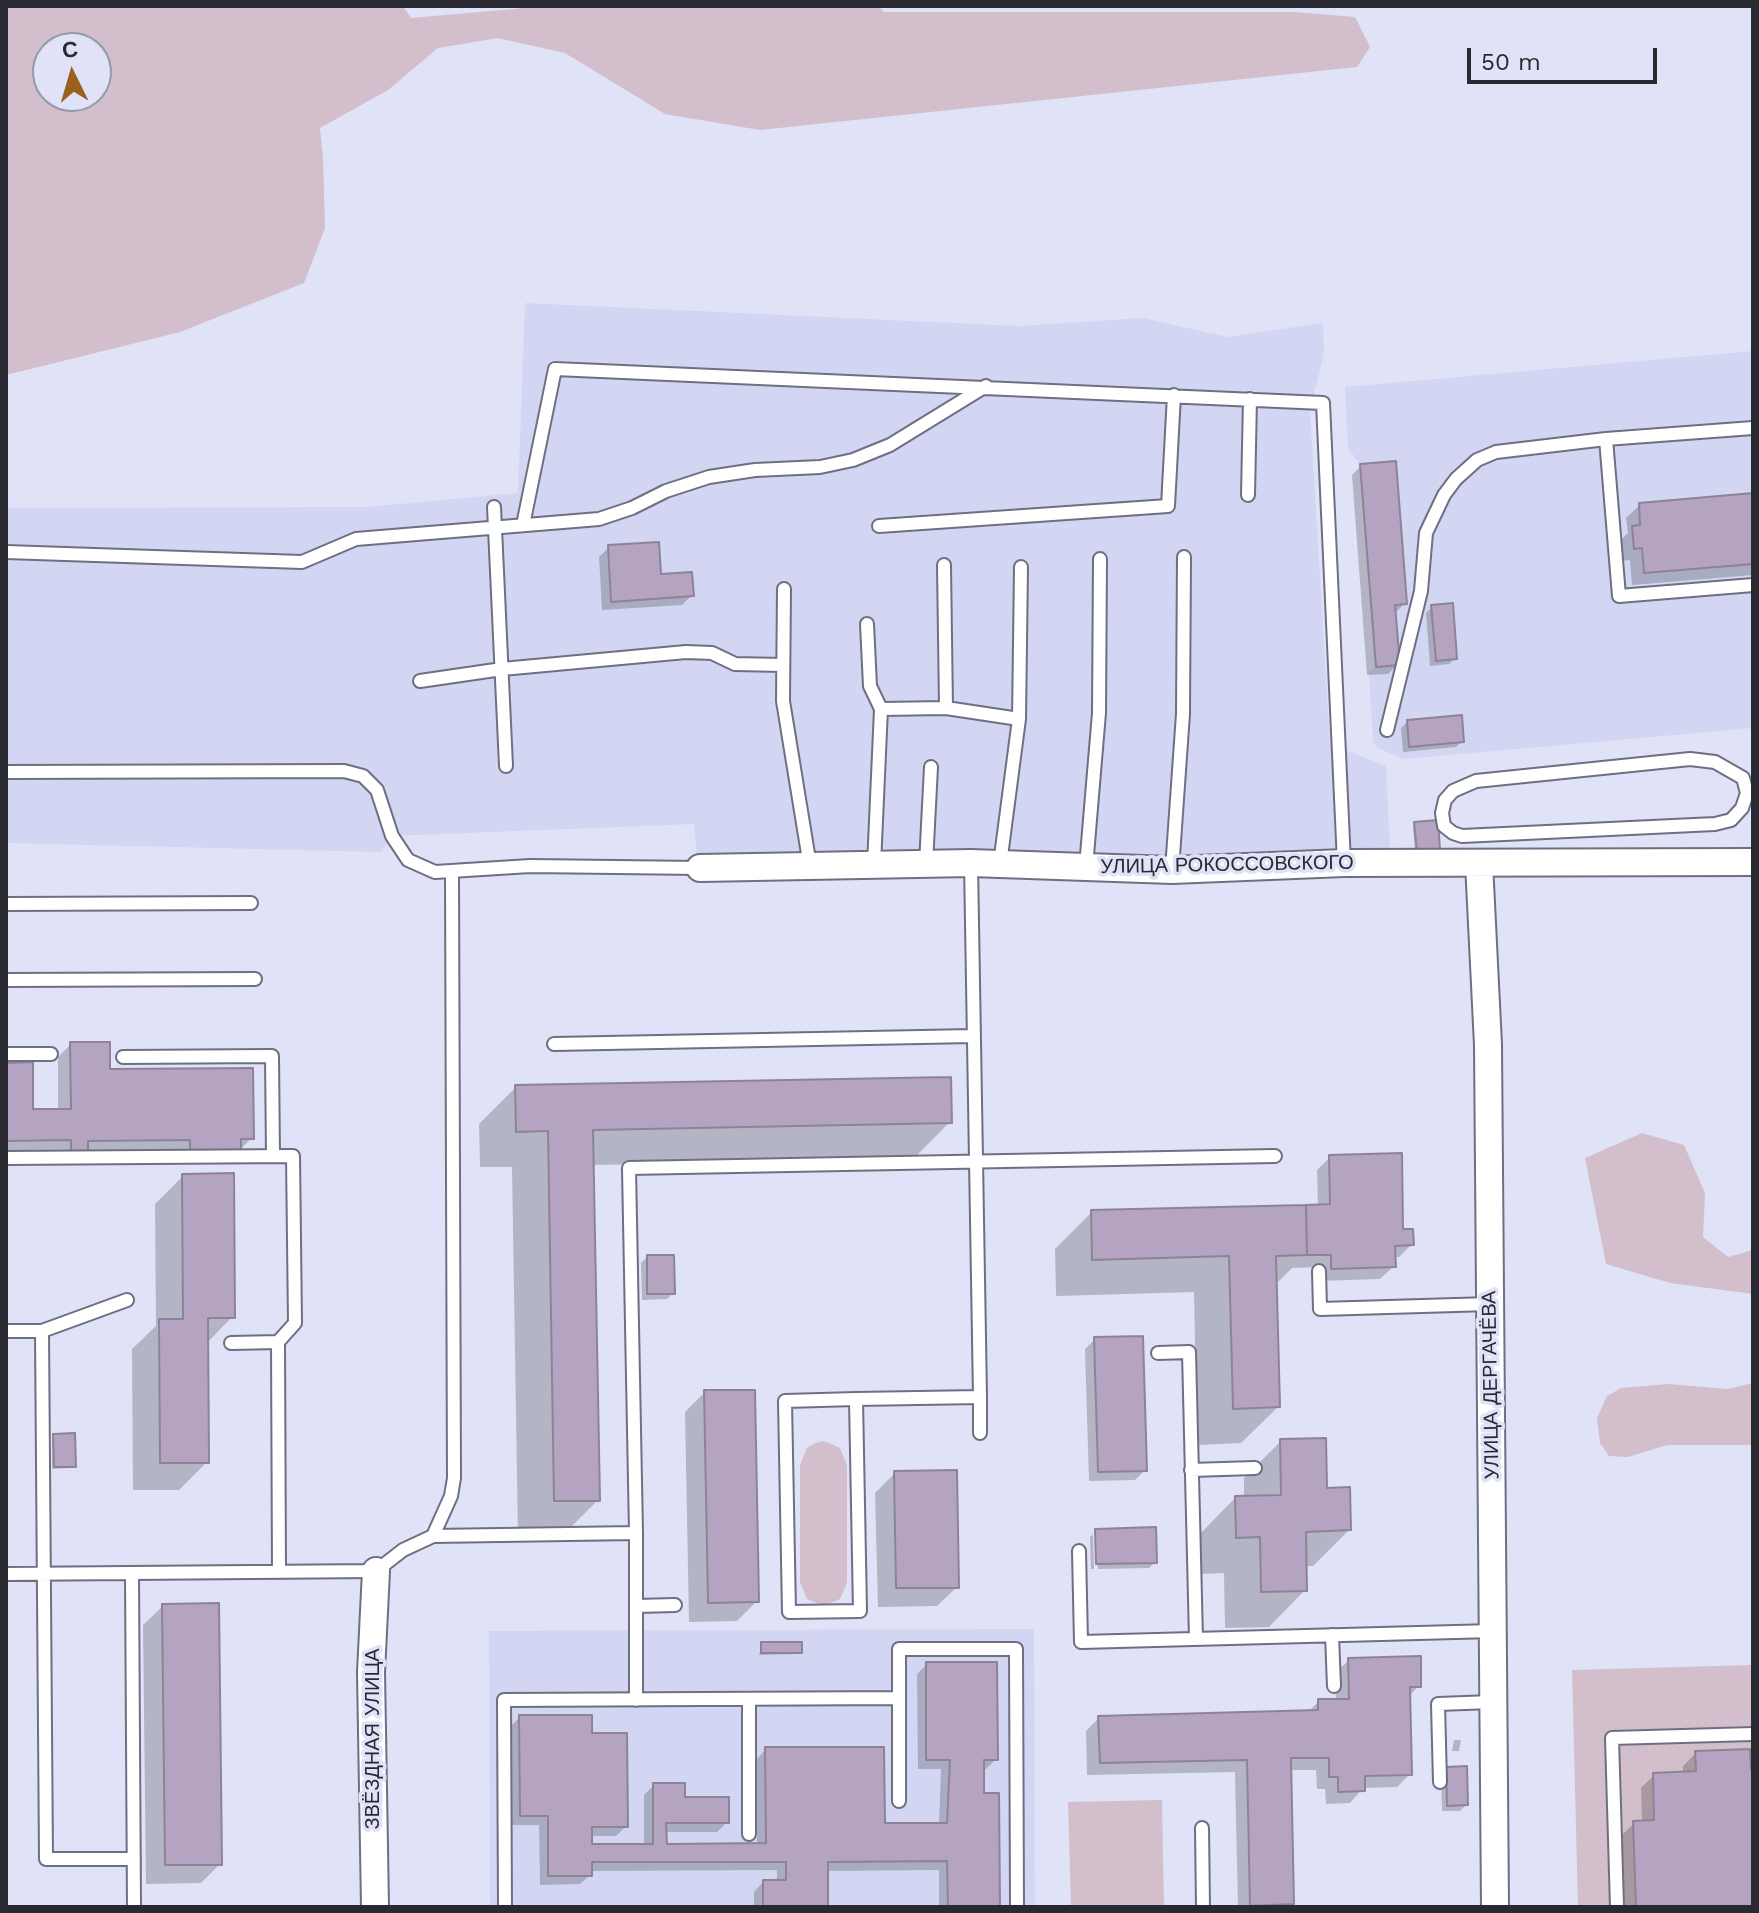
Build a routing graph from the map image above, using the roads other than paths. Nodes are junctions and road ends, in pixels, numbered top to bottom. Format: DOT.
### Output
graph roads {
  1 [pos="986,386"];
  2 [pos="1174,395"];
  3 [pos="1250,399"];
  4 [pos="1753,428"];
  5 [pos="1606,439"];
  6 [pos="1248,495"];
  7 [pos="494,507"];
  8 [pos="523,525"];
  9 [pos="879,526"];
  10 [pos="495,527"];
  11 [pos="6,552"];
  12 [pos="1184,557"];
  13 [pos="1100,559"];
  14 [pos="944,565"];
  15 [pos="1021,567"];
  16 [pos="1753,585"];
  17 [pos="784,589"];
  18 [pos="867,624"];
  19 [pos="783,665"];
  20 [pos="502,669"];
  21 [pos="420,681"];
  22 [pos="946,708"];
  23 [pos="881,709"];
  24 [pos="1019,719"];
  25 [pos="1387,730"];
  26 [pos="506,766"];
  27 [pos="931,767"];
  28 [pos="6,772"];
  29 [pos="1753,814"];
  30 [pos="1731,820"];
  31 [pos="1462,836"];
  32 [pos="1753,862"];
  33 [pos="971,863"];
  34 [pos="1344,863"];
  35 [pos="1471,863"];
  36 [pos="926,864"];
  37 [pos="1000,864"];
  38 [pos="874,865"];
  39 [pos="810,866"];
  40 [pos="1086,867"];
  41 [pos="700,868"];
  42 [pos="1172,870"];
  43 [pos="452,871"];
  44 [pos="251,903"];
  45 [pos="6,904"];
  46 [pos="255,979"];
  47 [pos="6,980"];
  48 [pos="973,1036"];
  49 [pos="554,1044"];
  50 [pos="6,1054"];
  51 [pos="51,1054"];
  52 [pos="123,1057"];
  53 [pos="273,1156"];
  54 [pos="1275,1156"];
  55 [pos="6,1158"];
  56 [pos="975,1162"];
  57 [pos="1319,1271"];
  58 [pos="127,1300"];
  59 [pos="1490,1304"];
  60 [pos="6,1331"];
  61 [pos="42,1331"];
  62 [pos="278,1342"];
  63 [pos="231,1343"];
  64 [pos="1158,1353"];
  65 [pos="980,1397"];
  66 [pos="856,1399"];
  67 [pos="980,1433"];
  68 [pos="1255,1468"];
  69 [pos="1191,1470"];
  70 [pos="636,1533"];
  71 [pos="433,1536"];
  72 [pos="1079,1551"];
  73 [pos="376,1571"];
  74 [pos="279,1572"];
  75 [pos="132,1573"];
  76 [pos="6,1574"];
  77 [pos="44,1574"];
  78 [pos="675,1605"];
  79 [pos="636,1606"];
  80 [pos="1493,1631"];
  81 [pos="1332,1635"];
  82 [pos="1196,1639"];
  83 [pos="1334,1686"];
  84 [pos="899,1698"];
  85 [pos="749,1699"];
  86 [pos="636,1700"];
  87 [pos="1492,1702"];
  88 [pos="1753,1734"];
  89 [pos="1440,1782"];
  90 [pos="899,1801"];
  91 [pos="1202,1828"];
  92 [pos="749,1834"];
  93 [pos="134,1859"];
  94 [pos="134,1907"];
  95 [pos="375,1907"];
  96 [pos="505,1907"];
  97 [pos="1017,1907"];
  98 [pos="1203,1907"];
  99 [pos="1495,1907"];
  100 [pos="1617,1907"];
  1 -- 2 [label="lane"];
  1 -- 8 [label="lane"];
  1 -- 8 [label="lane"];
  2 -- 3 [label="lane"];
  2 -- 9 [label="lane"];
  3 -- 6 [label="lane"];
  3 -- 34 [label="lane"];
  4 -- 5 [label="lane"];
  5 -- 16 [label="lane"];
  5 -- 25 [label="lane"];
  7 -- 10 [label="lane"];
  8 -- 10 [label="lane"];
  10 -- 11 [label="lane"];
  10 -- 20 [label="lane"];
  12 -- 42 [label="lane"];
  13 -- 40 [label="lane"];
  14 -- 22 [label="lane"];
  15 -- 24 [label="lane"];
  17 -- 19 [label="lane"];
  18 -- 23 [label="lane"];
  19 -- 20 [label="lane"];
  19 -- 39 [label="lane"];
  20 -- 21 [label="lane"];
  20 -- 26 [label="lane"];
  22 -- 23 [label="lane"];
  22 -- 24 [label="lane"];
  23 -- 38 [label="lane"];
  24 -- 37 [label="lane"];
  27 -- 36 [label="lane"];
  28 -- 43 [label="lane"];
  29 -- 30 [label="lane"];
  30 -- 31 [label="lane"];
  30 -- 31 [label="lane"];
  31 -- 35 [label="lane"];
  32 -- 35 [label="street, УЛИЦА РОКОССОВСКОГО"];
  33 -- 36 [label="street, УЛИЦА РОКОССОВСКОГО"];
  33 -- 37 [label="street, УЛИЦА РОКОССОВСКОГО"];
  33 -- 48 [label="lane"];
  34 -- 35 [label="street, УЛИЦА РОКОССОВСКОГО"];
  34 -- 42 [label="street, УЛИЦА РОКОССОВСКОГО"];
  35 -- 59 [label="street, УЛИЦА ДЕРГАЧЁВА"];
  36 -- 38 [label="street, УЛИЦА РОКОССОВСКОГО"];
  37 -- 40 [label="street, УЛИЦА РОКОССОВСКОГО"];
  38 -- 39 [label="street, УЛИЦА РОКОССОВСКОГО"];
  39 -- 41 [label="street, УЛИЦА РОКОССОВСКОГО"];
  40 -- 42 [label="street, УЛИЦА РОКОССОВСКОГО"];
  41 -- 43 [label="lane"];
  43 -- 71 [label="lane"];
  44 -- 45 [label="lane"];
  46 -- 47 [label="lane"];
  48 -- 49 [label="lane"];
  48 -- 56 [label="lane"];
  50 -- 51 [label="lane"];
  52 -- 53 [label="lane"];
  53 -- 55 [label="lane"];
  53 -- 62 [label="lane"];
  54 -- 56 [label="lane"];
  56 -- 65 [label="lane"];
  56 -- 70 [label="lane"];
  57 -- 59 [label="lane"];
  58 -- 61 [label="lane"];
  59 -- 80 [label="street, УЛИЦА ДЕРГАЧЁВА"];
  60 -- 61 [label="lane"];
  61 -- 77 [label="lane"];
  62 -- 63 [label="lane"];
  62 -- 74 [label="lane"];
  64 -- 69 [label="lane"];
  65 -- 66 [label="lane"];
  65 -- 67 [label="lane"];
  66 -- 66 [label="lane"];
  68 -- 69 [label="lane"];
  69 -- 82 [label="lane"];
  70 -- 71 [label="lane"];
  70 -- 79 [label="lane"];
  71 -- 73 [label="lane"];
  72 -- 82 [label="lane"];
  73 -- 74 [label="lane"];
  73 -- 95 [label="street, ЗВЁЗДНАЯ УЛИЦА"];
  74 -- 75 [label="lane"];
  75 -- 77 [label="lane"];
  75 -- 93 [label="lane"];
  76 -- 77 [label="lane"];
  77 -- 93 [label="lane"];
  78 -- 79 [label="lane"];
  79 -- 86 [label="lane"];
  80 -- 81 [label="lane"];
  80 -- 87 [label="street, УЛИЦА ДЕРГАЧЁВА"];
  81 -- 82 [label="lane"];
  81 -- 83 [label="lane"];
  84 -- 85 [label="lane"];
  84 -- 90 [label="lane"];
  84 -- 97 [label="lane"];
  85 -- 86 [label="lane"];
  85 -- 92 [label="lane"];
  86 -- 96 [label="lane"];
  87 -- 89 [label="lane"];
  87 -- 99 [label="street, УЛИЦА ДЕРГАЧЁВА"];
  88 -- 100 [label="lane"];
  91 -- 98 [label="lane"];
  93 -- 94 [label="lane"];
}
